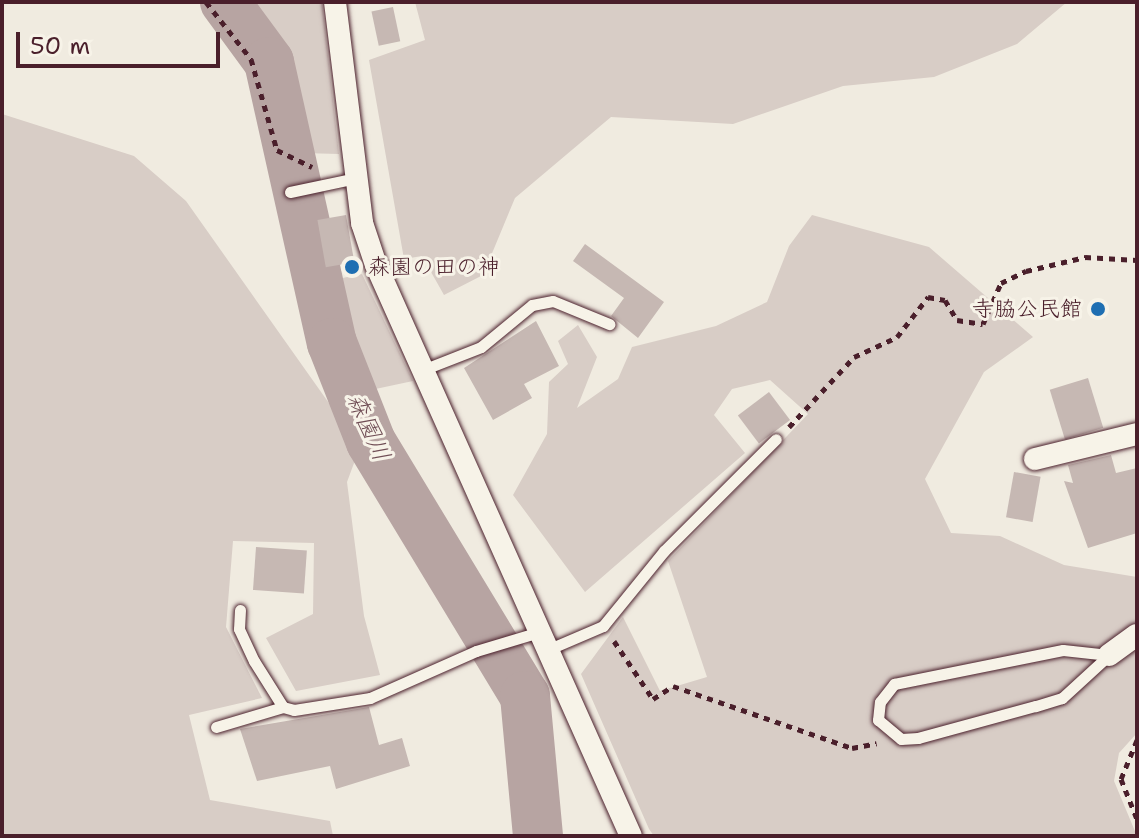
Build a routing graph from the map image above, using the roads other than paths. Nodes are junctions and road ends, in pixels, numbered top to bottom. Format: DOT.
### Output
graph roads {
  1 [pos="335,2"];
  2 [pos="356,178"];
  3 [pos="290,192"];
  4 [pos="609,324"];
  5 [pos="425,369"];
  6 [pos="1137,434"];
  7 [pos="776,439"];
  8 [pos="1035,459"];
  9 [pos="240,610"];
  10 [pos="1137,635"];
  11 [pos="543,642"];
  12 [pos="1109,655"];
  13 [pos="283,707"];
  14 [pos="216,727"];
  15 [pos="631,836"];
  1 -- 2 [label="street"];
  2 -- 3 [label="lane"];
  2 -- 5 [label="street"];
  4 -- 5 [label="lane"];
  5 -- 11 [label="street"];
  6 -- 8 [label="street"];
  7 -- 11 [label="lane"];
  9 -- 13 [label="lane"];
  10 -- 12 [label="street"];
  11 -- 13 [label="lane"];
  11 -- 15 [label="street"];
  12 -- 12 [label="lane"];
  13 -- 14 [label="lane"];
}
